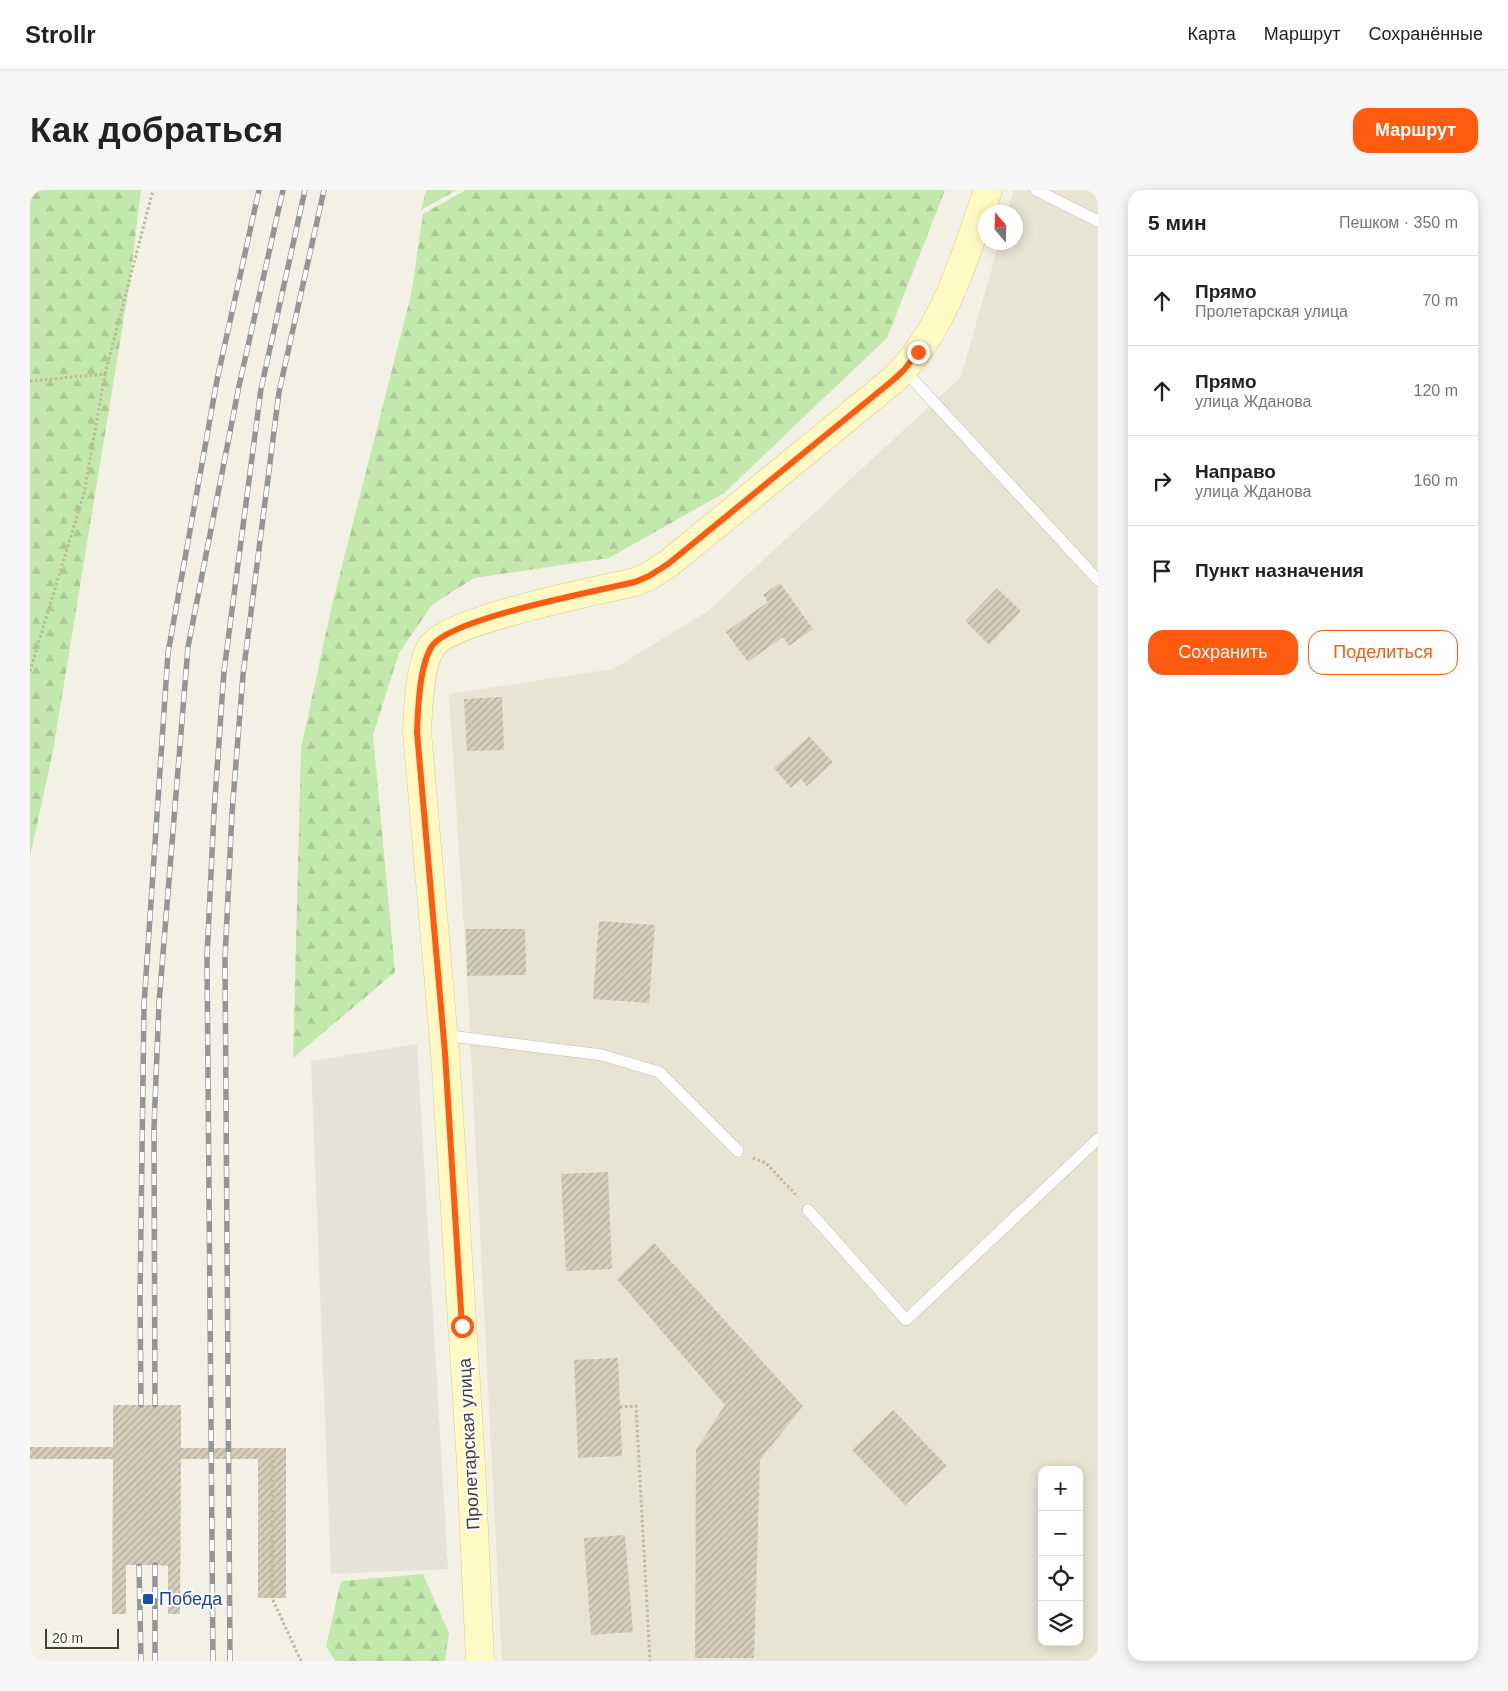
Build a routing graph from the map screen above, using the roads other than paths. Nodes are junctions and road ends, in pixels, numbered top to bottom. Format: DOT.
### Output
graph roads {
  1 [pos="988,190"];
  2 [pos="1036,190"];
  3 [pos="1098,221"];
  4 [pos="904,370"];
  5 [pos="1098,580"];
  6 [pos="443,1035"];
  7 [pos="1098,1140"];
  8 [pos="738,1151"];
  9 [pos="808,1210"];
  10 [pos="480,1661"];
  1 -- 4 [label="main road, Пролетарская улица"];
  2 -- 3 [label="lane"];
  4 -- 5 [label="lane"];
  4 -- 6 [label="main road, Пролетарская улица"];
  6 -- 8 [label="lane"];
  6 -- 10 [label="main road, Пролетарская улица"];
  7 -- 9 [label="lane"];
}
